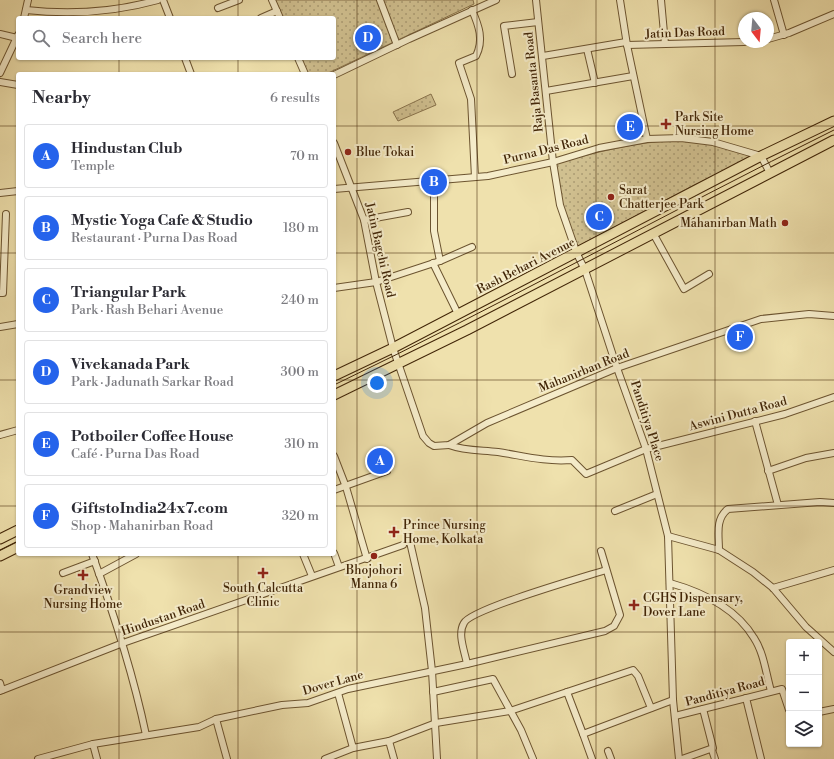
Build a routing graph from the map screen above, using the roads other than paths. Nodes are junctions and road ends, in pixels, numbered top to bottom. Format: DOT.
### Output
graph roads {
  1 [pos="28,0"];
  2 [pos="158,0"];
  3 [pos="163,0"];
  4 [pos="239,0"];
  5 [pos="272,0"];
  6 [pos="380,0"];
  7 [pos="476,0"];
  8 [pos="496,0"];
  9 [pos="536,0"];
  10 [pos="620,0"];
  11 [pos="661,0"];
  12 [pos="774,0"];
  13 [pos="218,8"];
  14 [pos="475,9"];
  15 [pos="26,10"];
  16 [pos="277,11"];
  17 [pos="834,14"];
  18 [pos="24,16"];
  19 [pos="169,16"];
  20 [pos="266,16"];
  21 [pos="279,16"];
  22 [pos="538,22"];
  23 [pos="0,34"];
  24 [pos="784,35"];
  25 [pos="16,37"];
  26 [pos="774,38"];
  27 [pos="16,39"];
  28 [pos="738,42"];
  29 [pos="397,44"];
  30 [pos="626,44"];
  31 [pos="665,44"];
  32 [pos="587,49"];
  33 [pos="543,56"];
  34 [pos="186,60"];
  35 [pos="299,60"];
  36 [pos="190,72"];
  37 [pos="304,72"];
  38 [pos="0,73"];
  39 [pos="512,74"];
  40 [pos="336,75"];
  41 [pos="633,76"];
  42 [pos="0,82"];
  43 [pos="596,83"];
  44 [pos="16,85"];
  45 [pos="546,91"];
  46 [pos="834,121"];
  47 [pos="647,138"];
  48 [pos="834,140"];
  49 [pos="336,148"];
  50 [pos="761,156"];
  51 [pos="553,162"];
  52 [pos="770,173"];
  53 [pos="475,177"];
  54 [pos="434,181"];
  55 [pos="336,189"];
  56 [pos="353,189"];
  57 [pos="16,191"];
  58 [pos="0,194"];
  59 [pos="408,212"];
  60 [pos="6,214"];
  61 [pos="364,220"];
  62 [pos="653,233"];
  63 [pos="472,248"];
  64 [pos="577,254"];
  65 [pos="440,261"];
  66 [pos="433,263"];
  67 [pos="585,270"];
  68 [pos="709,274"];
  69 [pos="376,282"];
  70 [pos="336,288"];
  71 [pos="0,293"];
  72 [pos="458,314"];
  73 [pos="834,316"];
  74 [pos="16,324"];
  75 [pos="0,327"];
  76 [pos="394,348"];
  77 [pos="399,365"];
  78 [pos="617,368"];
  79 [pos="336,375"];
  80 [pos="336,394"];
  81 [pos="834,397"];
  82 [pos="755,421"];
  83 [pos="16,431"];
  84 [pos="0,435"];
  85 [pos="449,445"];
  86 [pos="646,449"];
  87 [pos="834,453"];
  88 [pos="336,461"];
  89 [pos="387,471"];
  90 [pos="768,471"];
  91 [pos="346,487"];
  92 [pos="336,490"];
  93 [pos="657,494"];
  94 [pos="834,503"];
  95 [pos="778,505"];
  96 [pos="615,511"];
  97 [pos="16,531"];
  98 [pos="668,536"];
  99 [pos="0,539"];
  100 [pos="410,542"];
  101 [pos="403,545"];
  102 [pos="16,548"];
  103 [pos="719,550"];
  104 [pos="601,551"];
  105 [pos="0,556"];
  106 [pos="93,556"];
  107 [pos="132,556"];
  108 [pos="304,556"];
  109 [pos="335,556"];
  110 [pos="367,558"];
  111 [pos="95,561"];
  112 [pos="339,567"];
  113 [pos="606,570"];
  114 [pos="834,570"];
  115 [pos="63,573"];
  116 [pos="99,574"];
  117 [pos="312,576"];
  118 [pos="670,583"];
  119 [pos="774,588"];
  120 [pos="123,643"];
  121 [pos="834,652"];
  122 [pos="467,664"];
  123 [pos="432,671"];
  124 [pos="0,683"];
  125 [pos="1,691"];
  126 [pos="771,691"];
  127 [pos="433,692"];
  128 [pos="568,692"];
  129 [pos="338,693"];
  130 [pos="746,698"];
  131 [pos="673,700"];
  132 [pos="786,701"];
  133 [pos="651,708"];
  134 [pos="703,709"];
  135 [pos="834,709"];
  136 [pos="510,711"];
  137 [pos="822,711"];
  138 [pos="675,716"];
  139 [pos="216,719"];
  140 [pos="436,723"];
  141 [pos="583,734"];
  142 [pos="146,735"];
  143 [pos="388,741"];
  144 [pos="93,744"];
  145 [pos="353,748"];
  146 [pos="712,750"];
  147 [pos="608,751"];
  148 [pos="38,759"];
  149 [pos="97,759"];
  150 [pos="226,759"];
  151 [pos="325,759"];
  152 [pos="394,759"];
  153 [pos="437,759"];
  154 [pos="533,759"];
  155 [pos="592,759"];
  156 [pos="611,759"];
  157 [pos="679,759"];
  158 [pos="682,759"];
  159 [pos="715,759"];
  160 [pos="761,759"];
  1 -- 15 [label="street"];
  2 -- 15 [label="street"];
  3 -- 19 [label="street"];
  4 -- 13 [label="street"];
  5 -- 16 [label="street"];
  6 -- 29 [label="street"];
  7 -- 14 [label="street"];
  8 -- 14 [label="street"];
  9 -- 22 [label="street, Raja Basanta Road"];
  10 -- 30 [label="street"];
  11 -- 31 [label="street"];
  12 -- 24 [label="street"];
  14 -- 29 [label="street"];
  14 -- 53 [label="street"];
  15 -- 18 [label="street"];
  16 -- 20 [label="street"];
  16 -- 21 [label="street"];
  17 -- 24 [label="street"];
  22 -- 33 [label="street, Raja Basanta Road"];
  22 -- 39 [label="street"];
  23 -- 25 [label="street"];
  24 -- 26 [label="street"];
  27 -- 38 [label="street"];
  28 -- 31 [label="street, Jatin Das Road"];
  29 -- 40 [label="street"];
  30 -- 31 [label="street, Jatin Das Road"];
  30 -- 32 [label="street, Jatin Das Road"];
  30 -- 41 [label="street"];
  32 -- 33 [label="street, Jatin Das Road"];
  32 -- 43 [label="street"];
  33 -- 45 [label="street, Raja Basanta Road"];
  34 -- 36 [label="street"];
  35 -- 37 [label="street"];
  41 -- 43 [label="street"];
  41 -- 47 [label="street"];
  42 -- 44 [label="street"];
  43 -- 45 [label="street"];
  45 -- 51 [label="street, Raja Basanta Road"];
  46 -- 50 [label="main road, Rash Behari Avenue"];
  47 -- 50 [label="street, Purna Das Road"];
  47 -- 51 [label="street, Purna Das Road"];
  48 -- 52 [label="main road"];
  49 -- 56 [label="street, Jatin Bagchi Road"];
  50 -- 52 [label="street"];
  50 -- 64 [label="main road, Rash Behari Avenue"];
  51 -- 53 [label="street, Purna Das Road"];
  51 -- 64 [label="street, Raja Basanta Road"];
  52 -- 62 [label="main road"];
  53 -- 54 [label="street, Purna Das Road"];
  54 -- 56 [label="street, Purna Das Road"];
  54 -- 65 [label="street"];
  55 -- 56 [label="street, Purna Das Road"];
  56 -- 61 [label="street, Jatin Bagchi Road"];
  57 -- 58 [label="street"];
  59 -- 61 [label="street"];
  60 -- 71 [label="street"];
  61 -- 69 [label="street, Jatin Bagchi Road"];
  62 -- 67 [label="main road"];
  62 -- 68 [label="street"];
  63 -- 65 [label="street"];
  64 -- 67 [label="street, Panditiya Place"];
  64 -- 72 [label="main road, Rash Behari Avenue"];
  65 -- 66 [label="street"];
  66 -- 69 [label="street"];
  66 -- 72 [label="street"];
  67 -- 77 [label="main road"];
  67 -- 78 [label="street, Panditiya Place"];
  69 -- 70 [label="street"];
  69 -- 76 [label="street, Jatin Bagchi Road"];
  72 -- 76 [label="main road, Rash Behari Avenue"];
  73 -- 78 [label="street, Mahanirban Road"];
  74 -- 75 [label="street"];
  76 -- 77 [label="street, Jatin Bagchi Road"];
  76 -- 79 [label="main road, Rash Behari Avenue"];
  77 -- 80 [label="main road"];
  77 -- 85 [label="street"];
  78 -- 85 [label="street, Mahanirban Road"];
  78 -- 86 [label="street, Panditiya Place"];
  81 -- 82 [label="street, Aswini Dutta Road"];
  82 -- 86 [label="street, Aswini Dutta Road"];
  82 -- 90 [label="street"];
  83 -- 84 [label="street"];
  85 -- 86 [label="street, Aswini Dutta Road"];
  86 -- 93 [label="street, Panditiya Place"];
  87 -- 90 [label="street"];
  88 -- 91 [label="street"];
  89 -- 91 [label="street"];
  90 -- 95 [label="street"];
  91 -- 92 [label="street"];
  91 -- 110 [label="street"];
  93 -- 96 [label="street"];
  93 -- 98 [label="street, Panditiya Place"];
  94 -- 95 [label="street"];
  95 -- 103 [label="street"];
  97 -- 99 [label="main road"];
  98 -- 103 [label="street"];
  98 -- 118 [label="street, Panditiya Place"];
  100 -- 123 [label="street"];
  101 -- 110 [label="street, Hindustan Road"];
  102 -- 105 [label="main road"];
  103 -- 119 [label="street"];
  104 -- 113 [label="street, Dover Lane"];
  106 -- 111 [label="street"];
  107 -- 116 [label="street"];
  108 -- 117 [label="street"];
  109 -- 112 [label="street"];
  110 -- 112 [label="street, Hindustan Road"];
  111 -- 115 [label="street"];
  111 -- 116 [label="street"];
  112 -- 117 [label="street, Hindustan Road"];
  113 -- 122 [label="street"];
  113 -- 122 [label="street, Dover Lane"];
  114 -- 119 [label="street"];
  116 -- 120 [label="street"];
  117 -- 120 [label="street, Hindustan Road"];
  118 -- 126 [label="street"];
  118 -- 131 [label="street, Panditiya Place"];
  119 -- 121 [label="street"];
  120 -- 125 [label="street, Hindustan Road"];
  120 -- 142 [label="street"];
  122 -- 123 [label="street, Dover Lane"];
  123 -- 127 [label="street"];
  123 -- 129 [label="street, Dover Lane"];
  124 -- 125 [label="street"];
  126 -- 130 [label="street, Panditiya Road"];
  126 -- 132 [label="street, Panditiya Road"];
  127 -- 136 [label="street"];
  127 -- 140 [label="street"];
  128 -- 133 [label="street"];
  128 -- 136 [label="street"];
  128 -- 141 [label="street"];
  129 -- 139 [label="street, Dover Lane"];
  129 -- 145 [label="street"];
  130 -- 134 [label="street, Panditiya Road"];
  130 -- 160 [label="street"];
  131 -- 133 [label="street"];
  131 -- 138 [label="street, Panditiya Place"];
  133 -- 141 [label="street"];
  134 -- 138 [label="street, Panditiya Road"];
  134 -- 146 [label="street"];
  135 -- 137 [label="street"];
  136 -- 140 [label="street"];
  136 -- 154 [label="street"];
  138 -- 157 [label="street, Panditiya Place"];
  139 -- 142 [label="street, Dover Lane"];
  139 -- 150 [label="street"];
  140 -- 143 [label="street"];
  140 -- 153 [label="street"];
  141 -- 155 [label="street"];
  142 -- 144 [label="street, Dover Lane"];
  143 -- 145 [label="street"];
  143 -- 152 [label="street"];
  144 -- 148 [label="street, Dover Lane"];
  144 -- 149 [label="street"];
  145 -- 151 [label="street"];
  146 -- 158 [label="street"];
  146 -- 159 [label="street"];
  147 -- 156 [label="street"];
}
